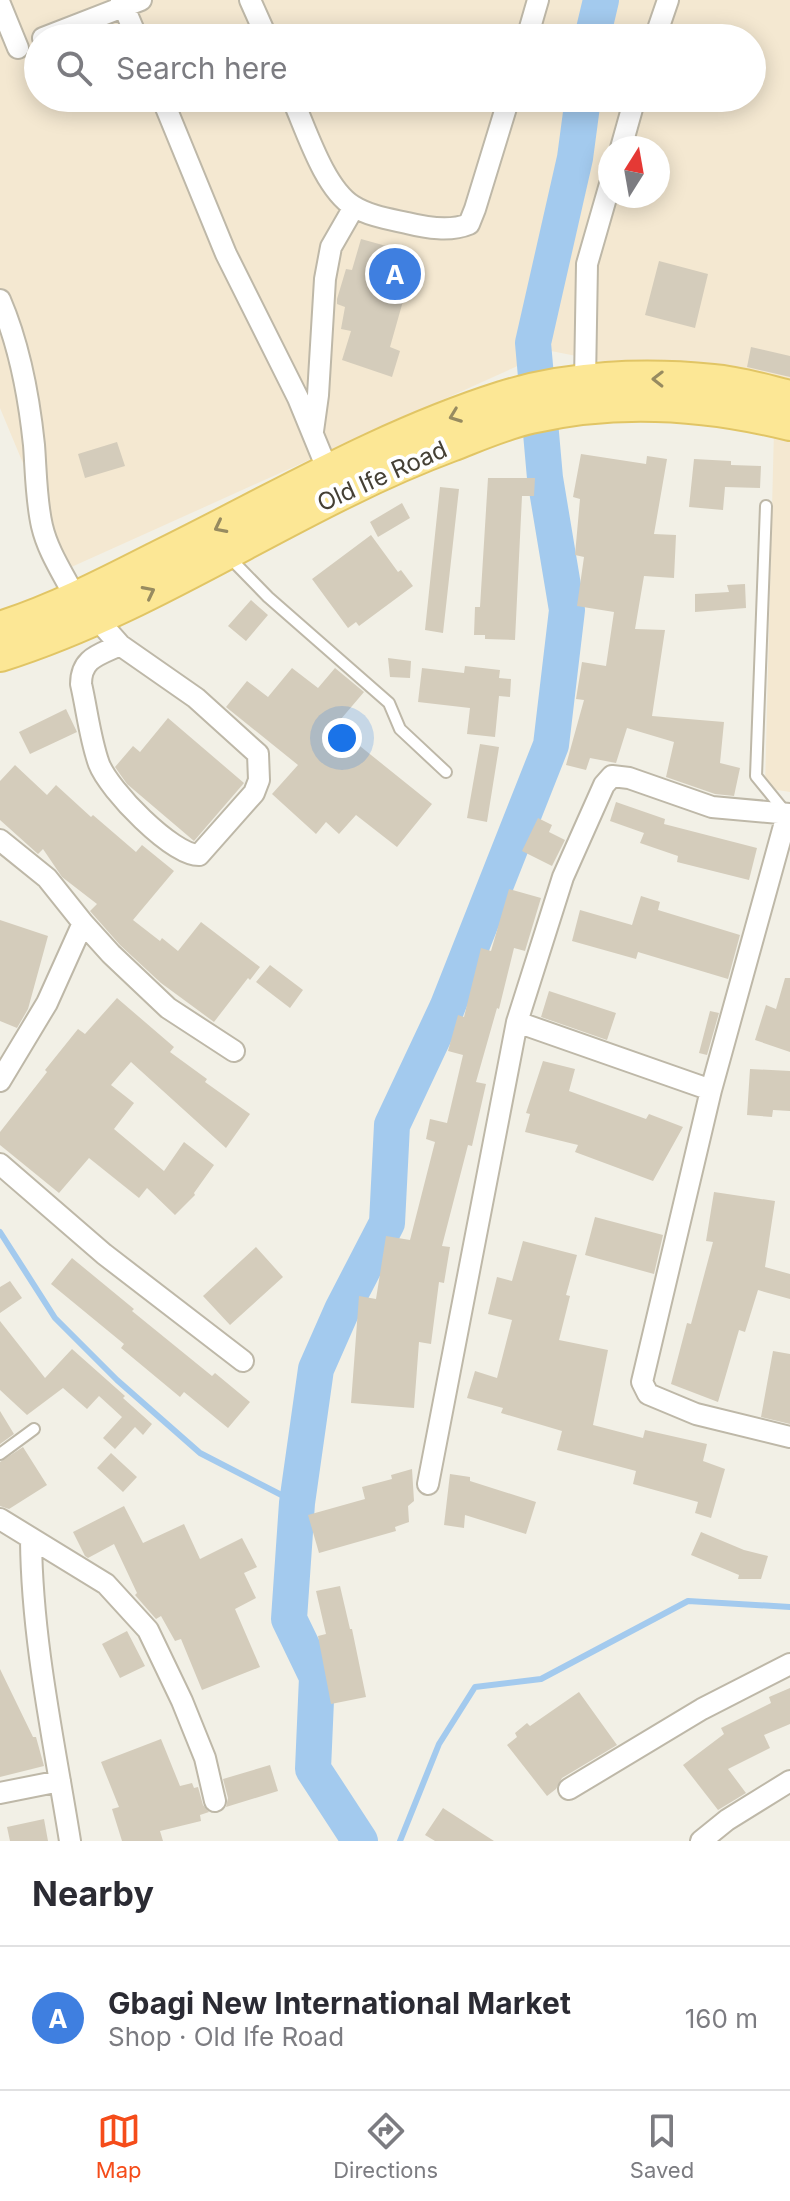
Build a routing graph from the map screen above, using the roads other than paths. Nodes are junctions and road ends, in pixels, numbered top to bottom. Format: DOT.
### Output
graph roads {
  1 [pos="250,0"];
  2 [pos="538,0"];
  3 [pos="668,0"];
  4 [pos="129,2"];
  5 [pos="0,4"];
  6 [pos="76,24"];
  7 [pos="134,24"];
  8 [pos="261,24"];
  9 [pos="531,24"];
  10 [pos="660,24"];
  11 [pos="9,52"];
  12 [pos="168,112"];
  13 [pos="298,112"];
  14 [pos="505,112"];
  15 [pos="631,112"];
  16 [pos="624,136"];
  17 [pos="354,207"];
  18 [pos="603,208"];
  19 [pos="0,300"];
  20 [pos="585,381"];
  21 [pos="713,394"];
  22 [pos="790,397"];
  23 [pos="530,405"];
  24 [pos="790,424"];
  25 [pos="313,431"];
  26 [pos="328,471"];
  27 [pos="766,506"];
  28 [pos="225,553"];
  29 [pos="87,609"];
  30 [pos="0,628"];
  31 [pos="120,645"];
  32 [pos="0,655"];
  33 [pos="446,772"];
  34 [pos="788,814"];
  35 [pos="0,840"];
  36 [pos="83,923"];
  37 [pos="517,1022"];
  38 [pos="234,1051"];
  39 [pos="0,1081"];
  40 [pos="711,1090"];
  41 [pos="0,1164"];
  42 [pos="243,1361"];
  43 [pos="34,1429"];
  44 [pos="790,1437"];
  45 [pos="0,1454"];
  46 [pos="428,1484"];
  47 [pos="0,1519"];
  48 [pos="31,1540"];
  49 [pos="790,1664"];
  50 [pos="60,1781"];
  51 [pos="790,1781"];
  52 [pos="569,1789"];
  53 [pos="0,1793"];
  54 [pos="215,1801"];
  55 [pos="70,1841"];
  56 [pos="701,1841"];
  1 -- 8 [label="street"];
  2 -- 9 [label="street"];
  3 -- 10 [label="street"];
  4 -- 6 [label="street"];
  4 -- 7 [label="street"];
  5 -- 11 [label="street"];
  12 -- 25 [label="street"];
  13 -- 17 [label="street"];
  14 -- 17 [label="street"];
  15 -- 16 [label="street"];
  17 -- 25 [label="street"];
  18 -- 20 [label="street"];
  19 -- 29 [label="street"];
  21 -- 20 [label="main road, Old Ife Road, one-way"];
  20 -- 23 [label="main road, Old Ife Road"];
  21 -- 22 [label="main road, Old Ife Road"];
  21 -- 23 [label="main road, Old Ife Road"];
  21 -- 24 [label="main road, Old Ife Road"];
  23 -- 26 [label="main road, Old Ife Road, one-way"];
  23 -- 28 [label="main road, Old Ife Road"];
  25 -- 26 [label="street"];
  26 -- 29 [label="main road, Old Ife Road, one-way"];
  27 -- 34 [label="lane"];
  29 -- 28 [label="main road, Old Ife Road, one-way"];
  28 -- 33 [label="lane"];
  29 -- 30 [label="main road, Old Ife Road"];
  29 -- 31 [label="street"];
  29 -- 32 [label="main road, Old Ife Road"];
  31 -- 31 [label="street"];
  34 -- 37 [label="street"];
  34 -- 40 [label="street"];
  35 -- 36 [label="street"];
  36 -- 38 [label="street"];
  36 -- 39 [label="street"];
  37 -- 40 [label="street"];
  37 -- 46 [label="street"];
  40 -- 44 [label="street"];
  41 -- 42 [label="street"];
  43 -- 45 [label="lane"];
  47 -- 48 [label="street"];
  48 -- 50 [label="street"];
  48 -- 54 [label="street"];
  49 -- 52 [label="street"];
  50 -- 53 [label="street"];
  50 -- 55 [label="street"];
  51 -- 56 [label="street"];
}
